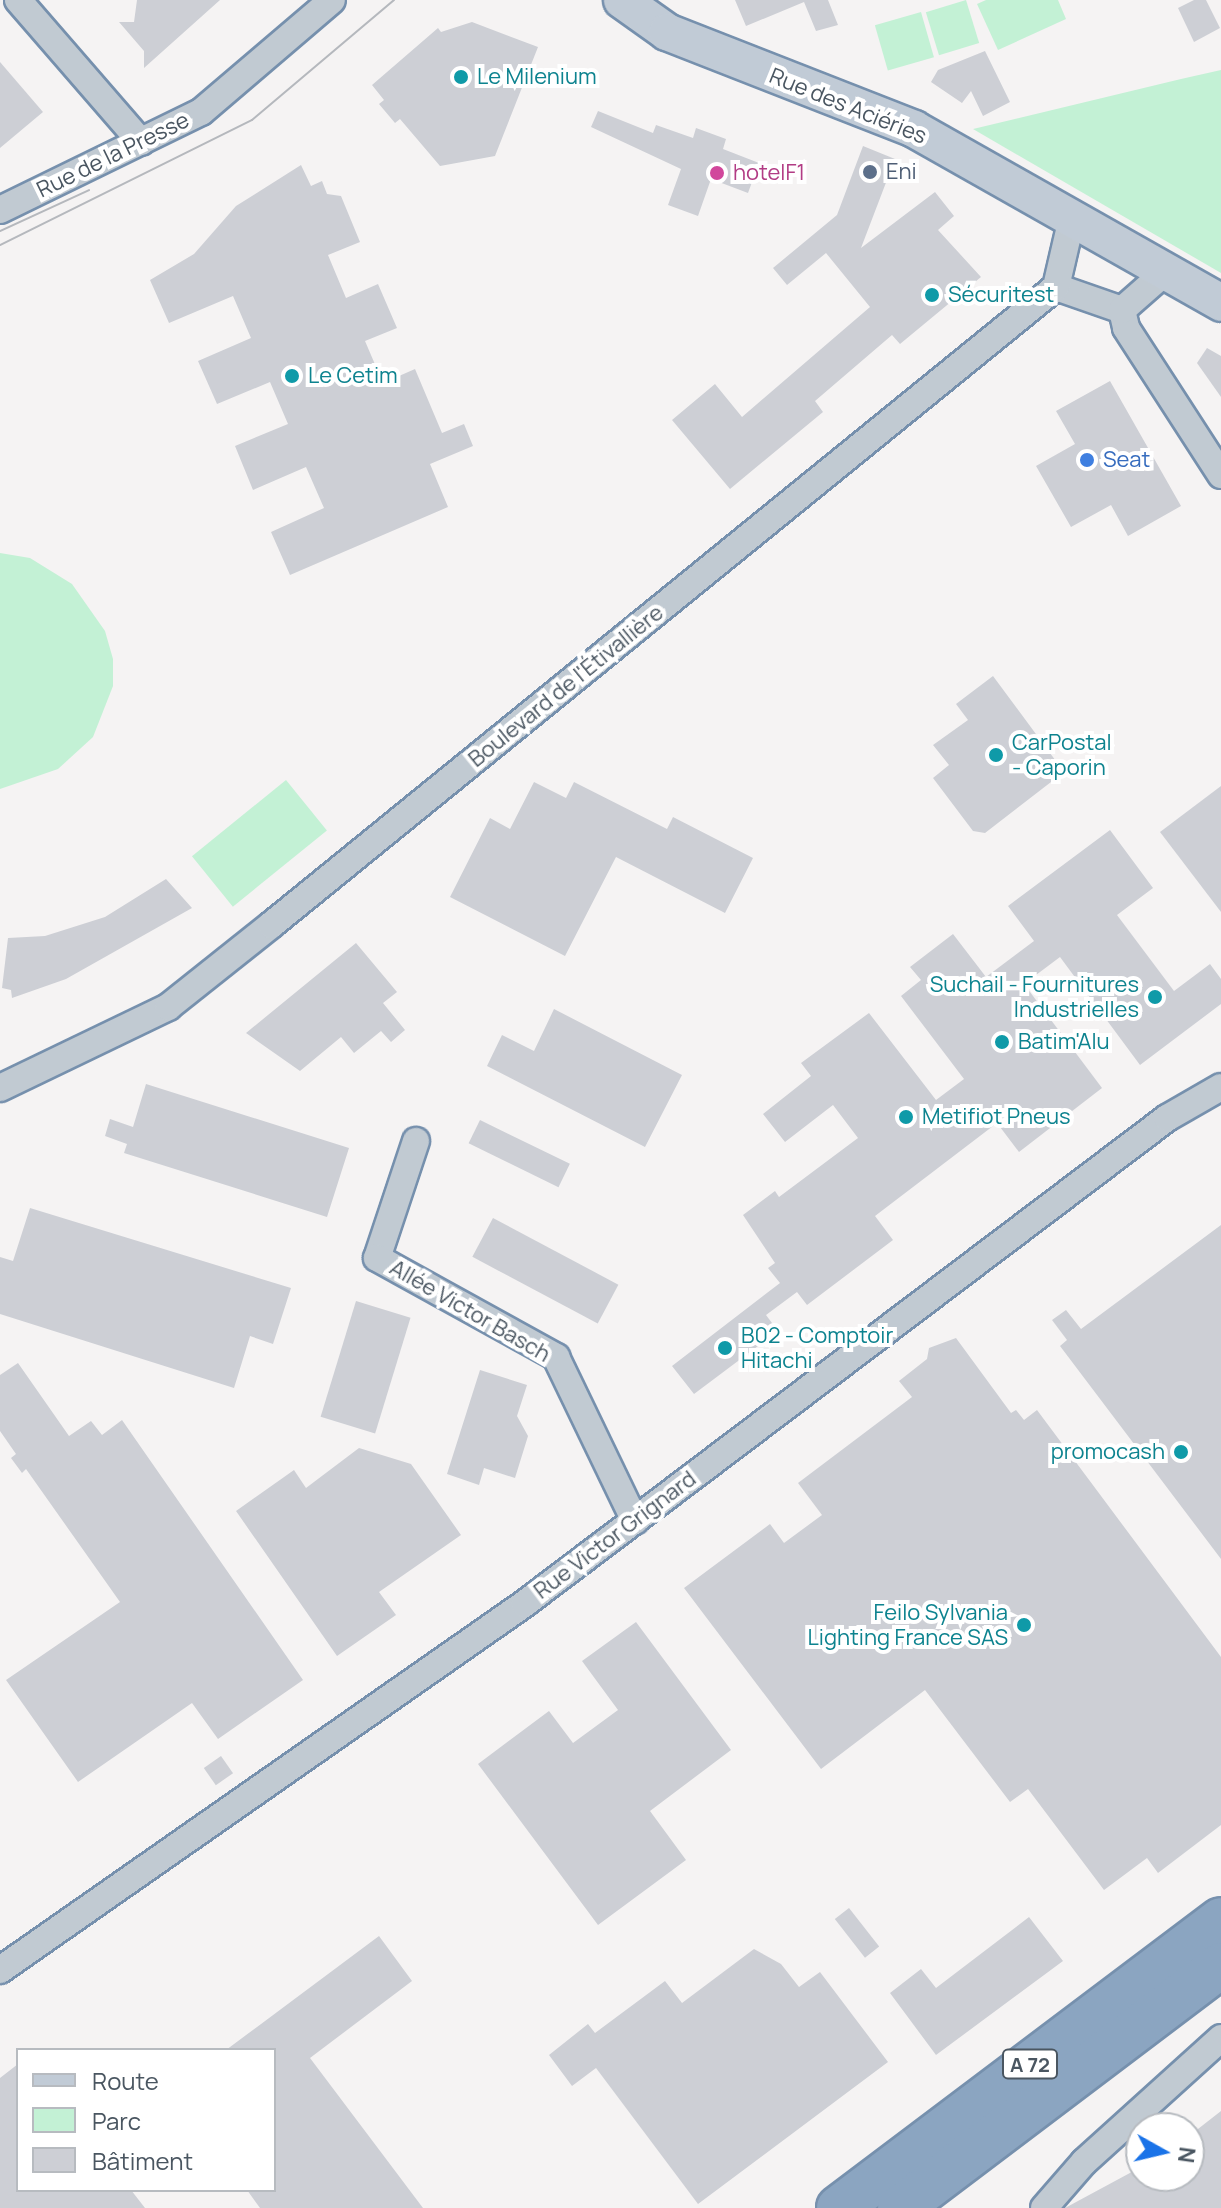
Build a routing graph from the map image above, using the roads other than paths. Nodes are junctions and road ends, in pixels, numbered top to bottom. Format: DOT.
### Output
graph roads {
  1 [pos="18,0"];
  2 [pos="332,0"];
  3 [pos="622,0"];
  4 [pos="141,142"];
  5 [pos="0,210"];
  6 [pos="1071,222"];
  7 [pos="1163,274"];
  8 [pos="1056,287"];
  9 [pos="1221,303"];
  10 [pos="1122,310"];
  11 [pos="1221,475"];
  12 [pos="1221,1087"];
  13 [pos="0,1088"];
  14 [pos="416,1141"];
  15 [pos="635,1521"];
  16 [pos="1221,1920"];
  17 [pos="1221,1965"];
  18 [pos="0,1970"];
  19 [pos="1221,2038"];
  20 [pos="839,2208"];
  21 [pos="900,2208"];
  22 [pos="1044,2208"];
  1 -- 4 [label="street"];
  2 -- 4 [label="street, Rue de la Presse"];
  3 -- 6 [label="street, Rue des Aciéries"];
  4 -- 5 [label="street, Rue de la Presse"];
  6 -- 7 [label="street, Rue des Aciéries"];
  6 -- 8 [label="street"];
  7 -- 9 [label="street, Rue des Aciéries"];
  7 -- 10 [label="street"];
  8 -- 10 [label="street"];
  8 -- 13 [label="street, Boulevard de l'Étivallière"];
  10 -- 11 [label="street"];
  12 -- 15 [label="street, Rue Victor Grignard"];
  14 -- 15 [label="street, Allée Victor Basch"];
  15 -- 18 [label="street, Rue Victor Grignard"];
  16 -- 20 [label="highway, A 72"];
  17 -- 21 [label="highway, A 72"];
  19 -- 22 [label="street"];
}
